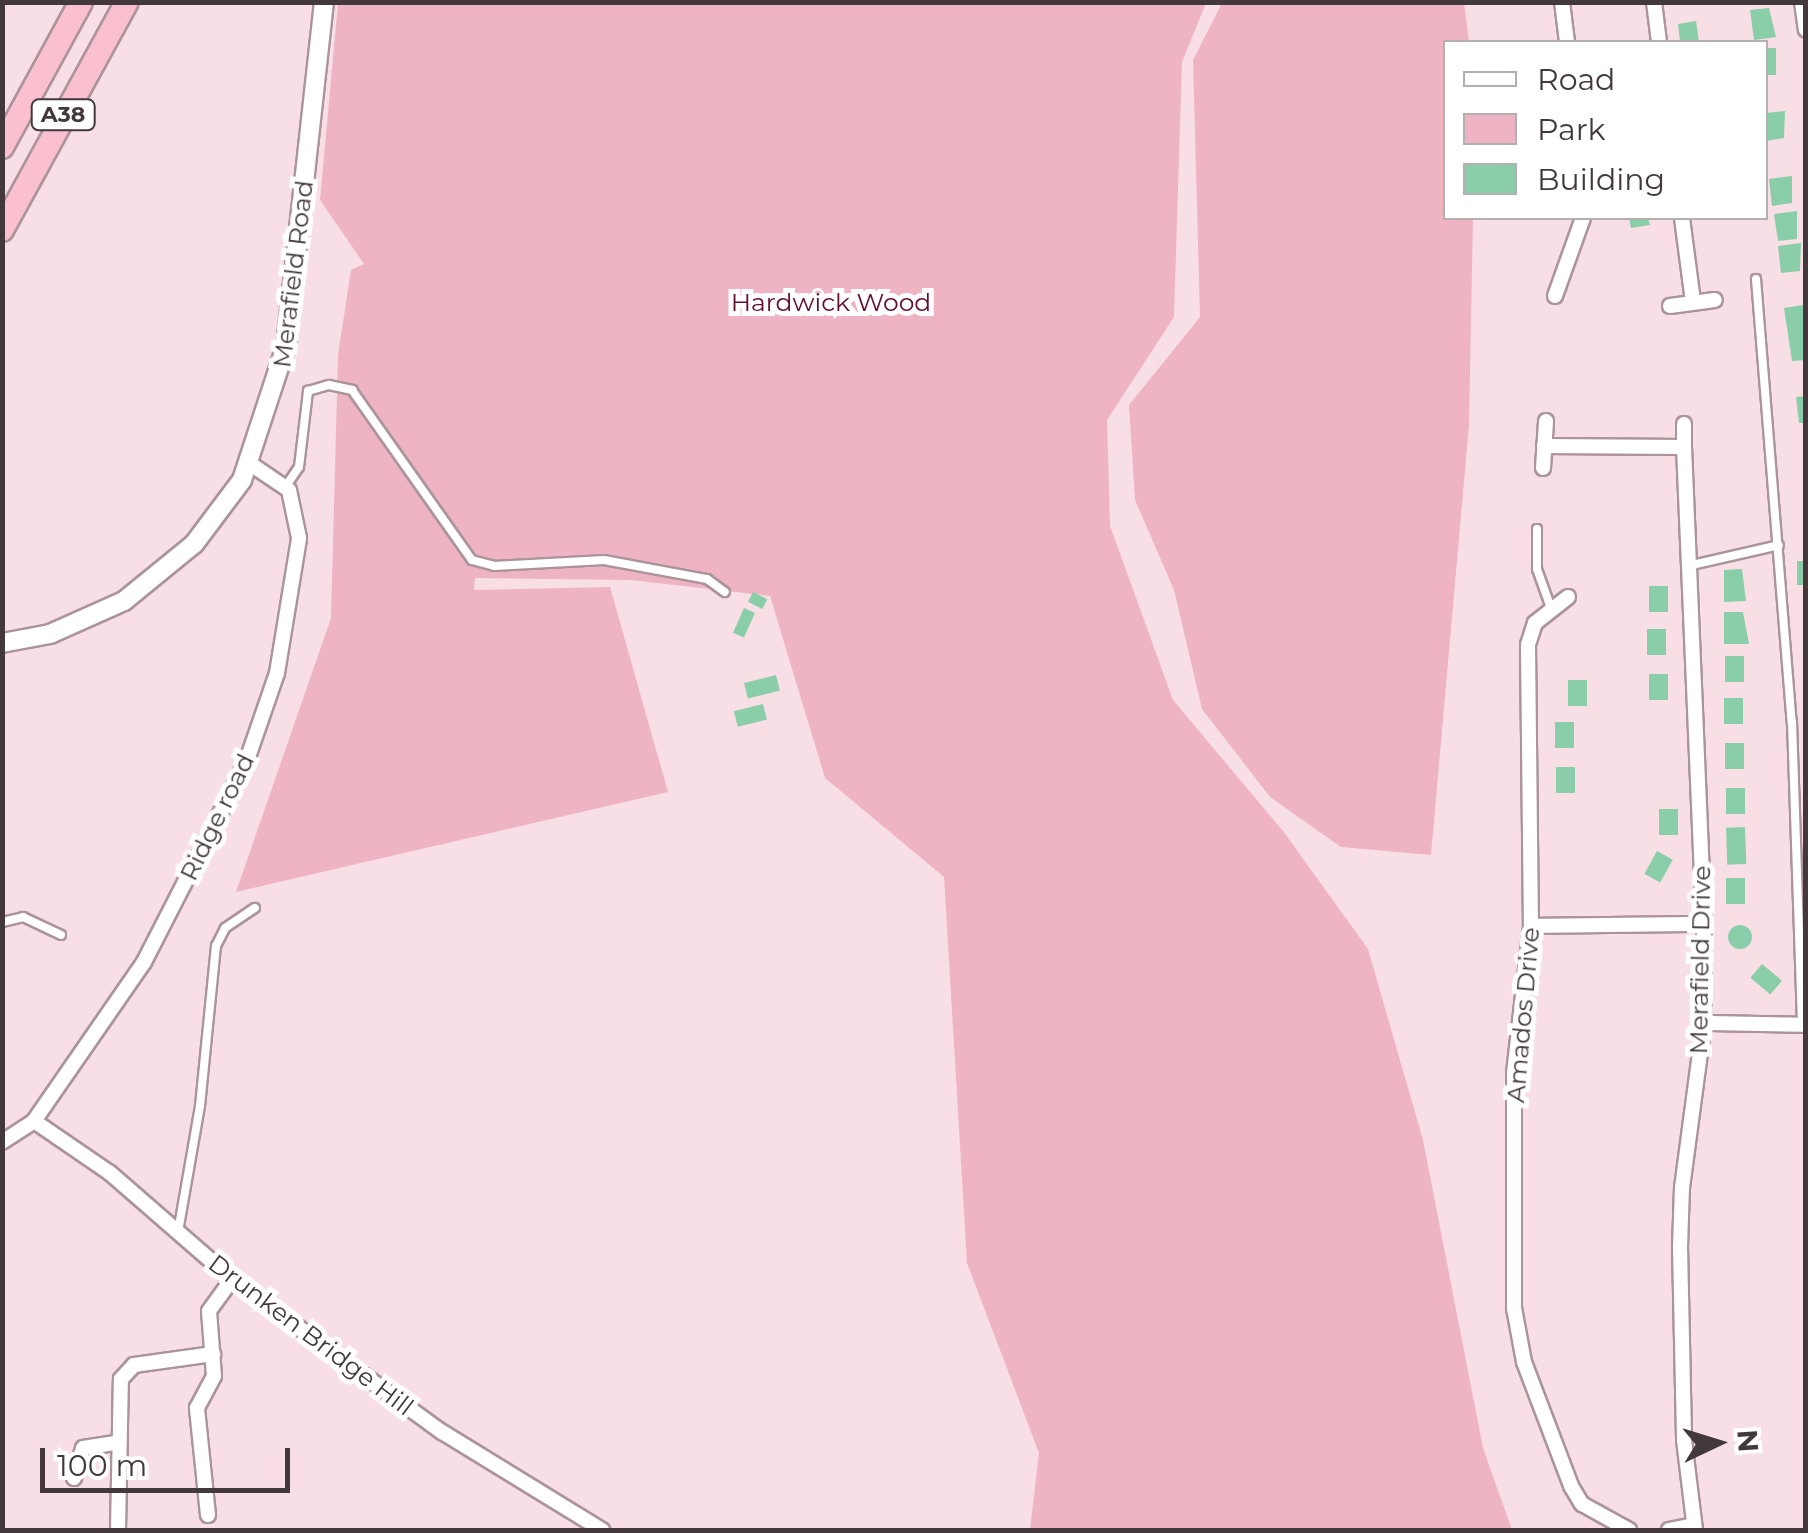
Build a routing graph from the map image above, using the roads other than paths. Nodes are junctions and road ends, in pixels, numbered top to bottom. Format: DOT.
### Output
graph roads {
  1 [pos="81,2"];
  2 [pos="127,2"];
  3 [pos="324,2"];
  4 [pos="1562,2"];
  5 [pos="1654,2"];
  6 [pos="1802,2"];
  7 [pos="1806,30"];
  8 [pos="1568,40"];
  9 [pos="1659,40"];
  10 [pos="2,147"];
  11 [pos="1582,220"];
  12 [pos="1682,220"];
  13 [pos="2,230"];
  14 [pos="1756,279"];
  15 [pos="1555,296"];
  16 [pos="1715,300"];
  17 [pos="1693,301"];
  18 [pos="1670,306"];
  19 [pos="1546,422"];
  20 [pos="1684,424"];
  21 [pos="1544,446"];
  22 [pos="1684,448"];
  23 [pos="249,462"];
  24 [pos="1544,468"];
  25 [pos="286,486"];
  26 [pos="1536,529"];
  27 [pos="1779,545"];
  28 [pos="1692,565"];
  29 [pos="725,592"];
  30 [pos="1568,597"];
  31 [pos="1551,608"];
  32 [pos="2,642"];
  33 [pos="255,908"];
  34 [pos="2,922"];
  35 [pos="1704,924"];
  36 [pos="1532,926"];
  37 [pos="61,935"];
  38 [pos="1704,1023"];
  39 [pos="1804,1025"];
  40 [pos="34,1121"];
  41 [pos="2,1142"];
  42 [pos="178,1232"];
  43 [pos="232,1280"];
  44 [pos="213,1354"];
  45 [pos="120,1442"];
  46 [pos="74,1478"];
  47 [pos="208,1515"];
  48 [pos="1694,1528"];
  49 [pos="118,1530"];
  50 [pos="602,1530"];
  51 [pos="1629,1530"];
  52 [pos="1670,1530"];
  1 -- 10 [label="highway, A38"];
  2 -- 13 [label="highway, A38"];
  3 -- 23 [label="street, Merafield Road"];
  4 -- 8 [label="street"];
  5 -- 9 [label="street"];
  6 -- 7 [label="street"];
  11 -- 15 [label="street"];
  12 -- 17 [label="street"];
  14 -- 27 [label="lane"];
  16 -- 17 [label="street"];
  17 -- 18 [label="street"];
  19 -- 21 [label="street"];
  20 -- 22 [label="street, Merafield Drive"];
  21 -- 22 [label="street"];
  21 -- 24 [label="street"];
  22 -- 28 [label="street, Merafield Drive"];
  23 -- 25 [label="street"];
  23 -- 32 [label="street, Merafield Road"];
  25 -- 29 [label="lane"];
  25 -- 40 [label="street, Ridge road"];
  26 -- 31 [label="lane"];
  27 -- 28 [label="lane"];
  27 -- 39 [label="lane"];
  28 -- 35 [label="street, Merafield Drive"];
  30 -- 31 [label="street, Amados Drive"];
  31 -- 36 [label="street, Amados Drive"];
  33 -- 42 [label="lane"];
  34 -- 37 [label="lane"];
  35 -- 36 [label="street"];
  35 -- 38 [label="street, Merafield Drive"];
  36 -- 51 [label="street, Amados Drive"];
  38 -- 39 [label="street"];
  38 -- 48 [label="street, Merafield Drive"];
  40 -- 41 [label="street, Ridge road"];
  40 -- 42 [label="street, Drunken Bridge Hill"];
  42 -- 43 [label="street, Drunken Bridge Hill"];
  43 -- 44 [label="street"];
  43 -- 50 [label="street, Drunken Bridge Hill"];
  44 -- 45 [label="street"];
  44 -- 47 [label="street"];
  45 -- 46 [label="street"];
  45 -- 49 [label="street"];
  48 -- 52 [label="street"];
}
